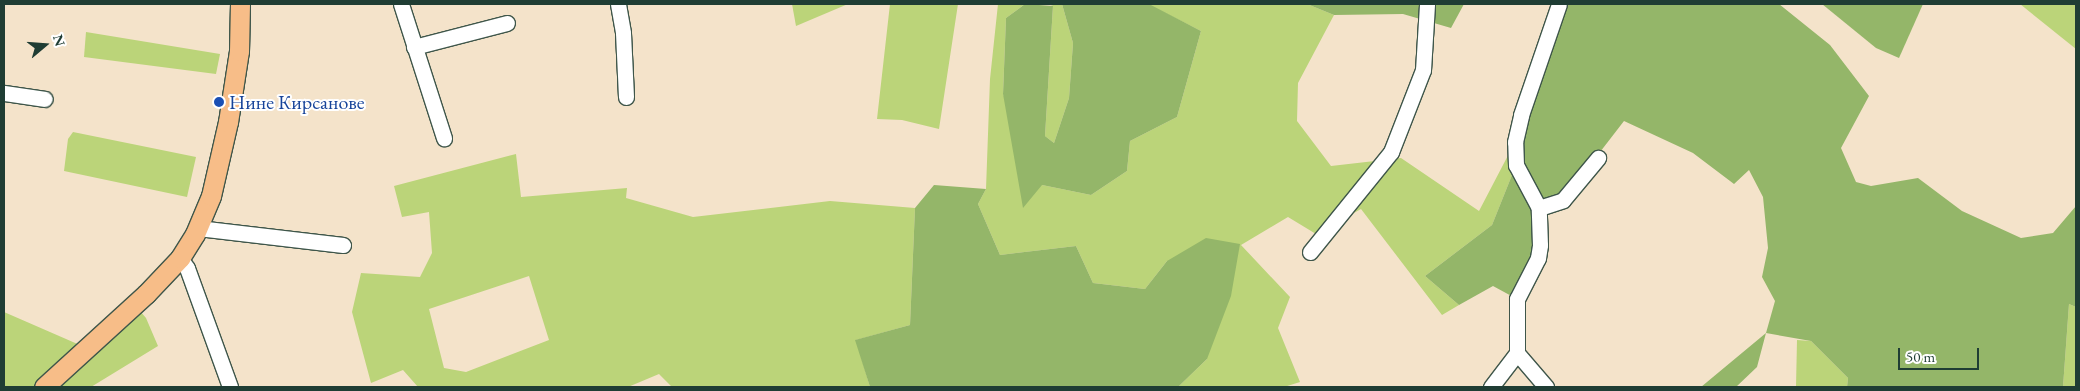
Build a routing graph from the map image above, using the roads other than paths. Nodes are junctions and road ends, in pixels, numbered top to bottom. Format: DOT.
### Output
graph roads {
  1 [pos="240,4"];
  2 [pos="401,4"];
  3 [pos="618,4"];
  4 [pos="1427,4"];
  5 [pos="1559,4"];
  6 [pos="507,23"];
  7 [pos="414,47"];
  8 [pos="4,94"];
  9 [pos="626,97"];
  10 [pos="45,99"];
  11 [pos="444,138"];
  12 [pos="1598,158"];
  13 [pos="1539,208"];
  14 [pos="198,228"];
  15 [pos="343,245"];
  16 [pos="1310,252"];
  17 [pos="180,258"];
  18 [pos="1517,353"];
  19 [pos="44,387"];
  20 [pos="230,387"];
  21 [pos="1491,387"];
  22 [pos="1546,387"];
  1 -- 14 [label="main road"];
  2 -- 7 [label="street"];
  3 -- 9 [label="street"];
  4 -- 16 [label="street"];
  5 -- 13 [label="street"];
  6 -- 7 [label="street"];
  7 -- 11 [label="street"];
  8 -- 10 [label="street"];
  12 -- 13 [label="street"];
  13 -- 18 [label="street"];
  14 -- 15 [label="street"];
  14 -- 17 [label="main road"];
  17 -- 19 [label="main road"];
  17 -- 20 [label="street"];
  18 -- 21 [label="street"];
  18 -- 22 [label="street"];
}
